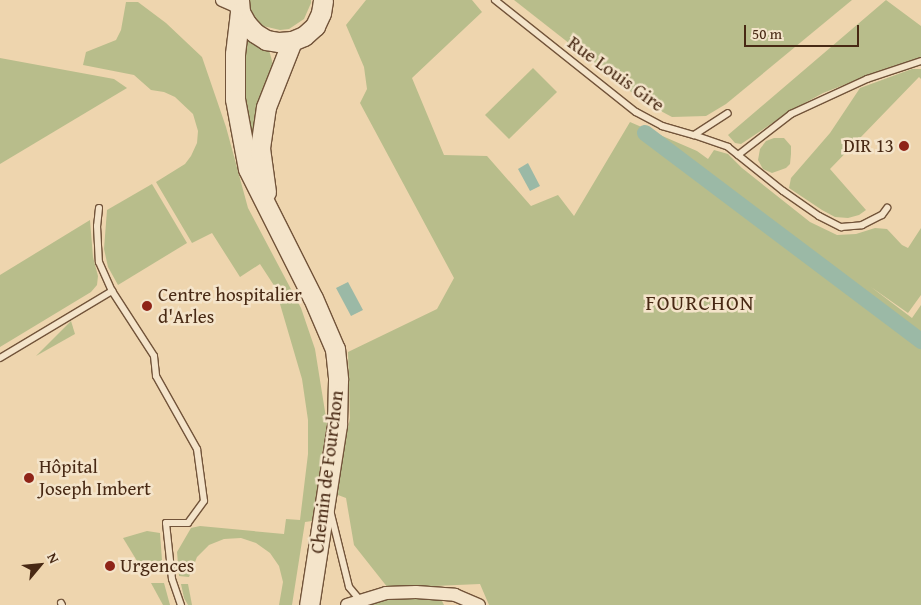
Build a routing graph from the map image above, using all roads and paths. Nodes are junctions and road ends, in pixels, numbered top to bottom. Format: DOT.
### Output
graph roads {
  1 [pos="222,0"];
  2 [pos="495,0"];
  3 [pos="327,4"];
  4 [pos="240,7"];
  5 [pos="292,41"];
  6 [pos="921,61"];
  7 [pos="728,114"];
  8 [pos="694,135"];
  9 [pos="738,155"];
  10 [pos="267,204"];
  11 [pos="99,208"];
  12 [pos="887,208"];
  13 [pos="112,291"];
  14 [pos="0,358"];
  15 [pos="326,493"];
  16 [pos="360,600"];
  17 [pos="181,605"];
  18 [pos="309,605"];
  19 [pos="347,605"];
  20 [pos="479,605"];
  1 -- 4 [label="street"];
  2 -- 8 [label="lane, Rue Louis Gire"];
  3 -- 5 [label="street"];
  4 -- 5 [label="street"];
  4 -- 10 [label="street, Chemin de Fourchon"];
  5 -- 10 [label="street, Chemin de Fourchon"];
  6 -- 9 [label="lane"];
  7 -- 8 [label="lane"];
  8 -- 9 [label="lane, Rue Louis Gire"];
  9 -- 12 [label="lane, Rue Louis Gire"];
  10 -- 15 [label="street, Chemin de Fourchon"];
  11 -- 13 [label="lane"];
  13 -- 14 [label="lane"];
  13 -- 17 [label="lane"];
  15 -- 16 [label="lane"];
  15 -- 18 [label="street, Chemin de Fourchon"];
  16 -- 19 [label="street"];
  16 -- 20 [label="street"];
}
